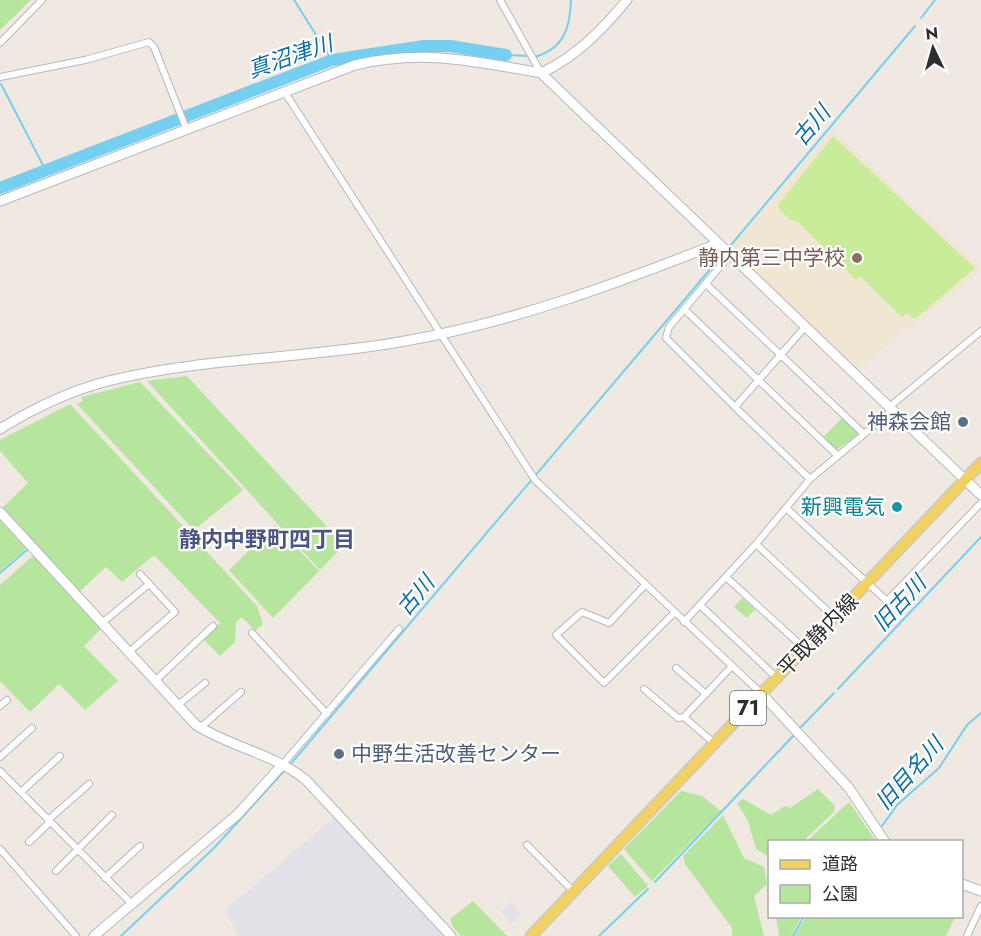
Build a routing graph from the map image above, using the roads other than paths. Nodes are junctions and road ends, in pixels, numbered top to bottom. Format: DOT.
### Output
graph roads {
  1 [pos="42,0"];
  2 [pos="500,0"];
  3 [pos="627,0"];
  4 [pos="0,43"];
  5 [pos="541,73"];
  6 [pos="0,76"];
  7 [pos="284,91"];
  8 [pos="185,126"];
  9 [pos="0,201"];
  10 [pos="717,244"];
  11 [pos="729,256"];
  12 [pos="706,284"];
  13 [pos="684,309"];
  14 [pos="805,327"];
  15 [pos="981,331"];
  16 [pos="443,334"];
  17 [pos="781,355"];
  18 [pos="758,381"];
  19 [pos="735,406"];
  20 [pos="890,409"];
  21 [pos="0,429"];
  22 [pos="864,434"];
  23 [pos="837,455"];
  24 [pos="981,464"];
  25 [pos="810,478"];
  26 [pos="965,480"];
  27 [pos="981,495"];
  28 [pos="981,503"];
  29 [pos="786,508"];
  30 [pos="0,512"];
  31 [pos="756,544"];
  32 [pos="140,574"];
  33 [pos="726,577"];
  34 [pos="149,584"];
  35 [pos="867,584"];
  36 [pos="645,585"];
  37 [pos="700,605"];
  38 [pos="674,613"];
  39 [pos="834,617"];
  40 [pos="684,622"];
  41 [pos="102,623"];
  42 [pos="213,626"];
  43 [pos="399,629"];
  44 [pos="252,633"];
  45 [pos="805,649"];
  46 [pos="129,652"];
  47 [pos="732,666"];
  48 [pos="676,668"];
  49 [pos="777,678"];
  50 [pos="156,680"];
  51 [pos="205,683"];
  52 [pos="644,689"];
  53 [pos="241,692"];
  54 [pos="706,694"];
  55 [pos="762,694"];
  56 [pos="7,700"];
  57 [pos="178,705"];
  58 [pos="0,706"];
  59 [pos="327,714"];
  60 [pos="684,717"];
  61 [pos="32,728"];
  62 [pos="200,728"];
  63 [pos="715,744"];
  64 [pos="60,756"];
  65 [pos="0,757"];
  66 [pos="286,767"];
  67 [pos="0,771"];
  68 [pos="89,784"];
  69 [pos="21,792"];
  70 [pos="112,815"];
  71 [pos="49,821"];
  72 [pos="884,840"];
  73 [pos="29,842"];
  74 [pos="527,845"];
  75 [pos="140,846"];
  76 [pos="0,849"];
  77 [pos="77,850"];
  78 [pos="56,871"];
  79 [pos="105,878"];
  80 [pos="963,884"];
  81 [pos="981,891"];
  82 [pos="574,892"];
  83 [pos="132,904"];
  84 [pos="981,906"];
  85 [pos="76,936"];
  86 [pos="94,936"];
  87 [pos="451,936"];
  88 [pos="531,936"];
  89 [pos="967,936"];
  1 -- 4 [label="street"];
  2 -- 5 [label="street"];
  3 -- 5 [label="street"];
  5 -- 7 [label="street"];
  5 -- 10 [label="street"];
  6 -- 8 [label="street"];
  7 -- 8 [label="street"];
  7 -- 16 [label="street"];
  8 -- 9 [label="street"];
  10 -- 11 [label="street"];
  10 -- 16 [label="street"];
  11 -- 12 [label="street"];
  11 -- 14 [label="street"];
  12 -- 13 [label="street"];
  12 -- 17 [label="street"];
  13 -- 18 [label="street"];
  13 -- 19 [label="street"];
  14 -- 17 [label="street"];
  14 -- 20 [label="street"];
  15 -- 20 [label="street"];
  16 -- 21 [label="street"];
  16 -- 36 [label="street"];
  17 -- 18 [label="street"];
  17 -- 22 [label="street"];
  18 -- 19 [label="street"];
  18 -- 23 [label="street"];
  19 -- 25 [label="street"];
  20 -- 22 [label="street"];
  20 -- 26 [label="street"];
  22 -- 23 [label="street"];
  23 -- 25 [label="street"];
  24 -- 26 [label="main road, 平取静内線 / 71"];
  25 -- 29 [label="street"];
  26 -- 27 [label="street"];
  26 -- 35 [label="main road, 平取静内線 / 71"];
  28 -- 35 [label="street"];
  29 -- 31 [label="street"];
  29 -- 35 [label="street"];
  30 -- 41 [label="street"];
  31 -- 33 [label="street"];
  31 -- 39 [label="street"];
  32 -- 34 [label="street"];
  33 -- 37 [label="street"];
  33 -- 45 [label="street"];
  34 -- 41 [label="street"];
  34 -- 46 [label="street"];
  35 -- 39 [label="main road, 平取静内線 / 71"];
  36 -- 38 [label="street"];
  36 -- 38 [label="street"];
  37 -- 40 [label="street"];
  37 -- 49 [label="street"];
  38 -- 40 [label="street"];
  39 -- 45 [label="main road, 平取静内線 / 71"];
  40 -- 47 [label="street"];
  41 -- 46 [label="street"];
  42 -- 50 [label="street"];
  43 -- 59 [label="street"];
  44 -- 59 [label="street"];
  45 -- 49 [label="main road, 平取静内線 / 71"];
  46 -- 50 [label="street"];
  47 -- 54 [label="street"];
  47 -- 55 [label="street"];
  48 -- 54 [label="street"];
  49 -- 55 [label="main road, 平取静内線 / 71"];
  50 -- 57 [label="street"];
  51 -- 57 [label="street"];
  52 -- 60 [label="street"];
  53 -- 62 [label="street"];
  54 -- 60 [label="street"];
  55 -- 63 [label="main road, 平取静内線 / 71"];
  55 -- 72 [label="street"];
  56 -- 58 [label="street"];
  57 -- 62 [label="street"];
  59 -- 66 [label="street"];
  60 -- 63 [label="street"];
  61 -- 65 [label="street"];
  62 -- 66 [label="street"];
  63 -- 82 [label="main road, 平取静内線 / 71"];
  64 -- 69 [label="street"];
  66 -- 83 [label="street"];
  66 -- 87 [label="street"];
  67 -- 69 [label="street"];
  68 -- 71 [label="street"];
  69 -- 71 [label="street"];
  70 -- 77 [label="street"];
  71 -- 73 [label="street"];
  71 -- 77 [label="street"];
  74 -- 82 [label="street"];
  75 -- 79 [label="street"];
  76 -- 85 [label="street"];
  77 -- 78 [label="street"];
  77 -- 79 [label="street"];
  79 -- 83 [label="street"];
  80 -- 81 [label="street"];
  82 -- 88 [label="main road, 平取静内線 / 71"];
  83 -- 86 [label="street"];
  84 -- 89 [label="street"];
}
